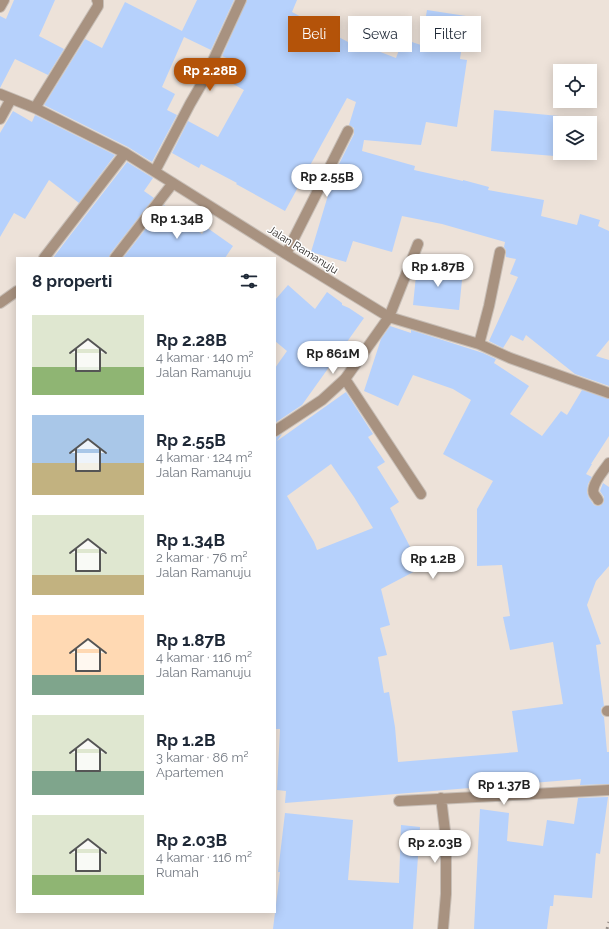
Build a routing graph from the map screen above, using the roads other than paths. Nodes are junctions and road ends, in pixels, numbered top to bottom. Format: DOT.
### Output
graph roads {
  1 [pos="4,0"];
  2 [pos="97,0"];
  3 [pos="241,0"];
  4 [pos="0,7"];
  5 [pos="0,94"];
  6 [pos="10,99"];
  7 [pos="35,108"];
  8 [pos="0,119"];
  9 [pos="348,131"];
  10 [pos="125,153"];
  11 [pos="155,171"];
  12 [pos="173,183"];
  13 [pos="418,244"];
  14 [pos="500,252"];
  15 [pos="286,254"];
  16 [pos="45,257"];
  17 [pos="115,257"];
  18 [pos="16,292"];
  19 [pos="0,303"];
  20 [pos="389,317"];
  21 [pos="479,344"];
  22 [pos="345,379"];
  23 [pos="609,393"];
  24 [pos="276,430"];
  25 [pos="609,463"];
  26 [pos="421,494"];
  27 [pos="598,500"];
  28 [pos="609,790"];
  29 [pos="441,798"];
  30 [pos="398,801"];
  31 [pos="443,929"];
  1 -- 4 [label="street"];
  2 -- 7 [label="street"];
  3 -- 11 [label="street"];
  5 -- 6 [label="street, Jalan Ramanuju"];
  6 -- 7 [label="street, Jalan Ramanuju"];
  6 -- 8 [label="street"];
  7 -- 10 [label="street, Jalan Ramanuju"];
  9 -- 15 [label="street"];
  10 -- 11 [label="street, Jalan Ramanuju"];
  10 -- 16 [label="street"];
  11 -- 12 [label="street, Jalan Ramanuju"];
  12 -- 15 [label="street, Jalan Ramanuju"];
  12 -- 17 [label="street"];
  13 -- 20 [label="street"];
  14 -- 21 [label="street"];
  15 -- 20 [label="street, Jalan Ramanuju"];
  18 -- 19 [label="street"];
  20 -- 21 [label="street, Jalan Ramanuju"];
  20 -- 22 [label="street"];
  21 -- 23 [label="street, Jalan Ramanuju"];
  22 -- 24 [label="street"];
  22 -- 26 [label="street"];
  25 -- 27 [label="street"];
  28 -- 29 [label="street"];
  29 -- 30 [label="street"];
  29 -- 31 [label="street"];
}
